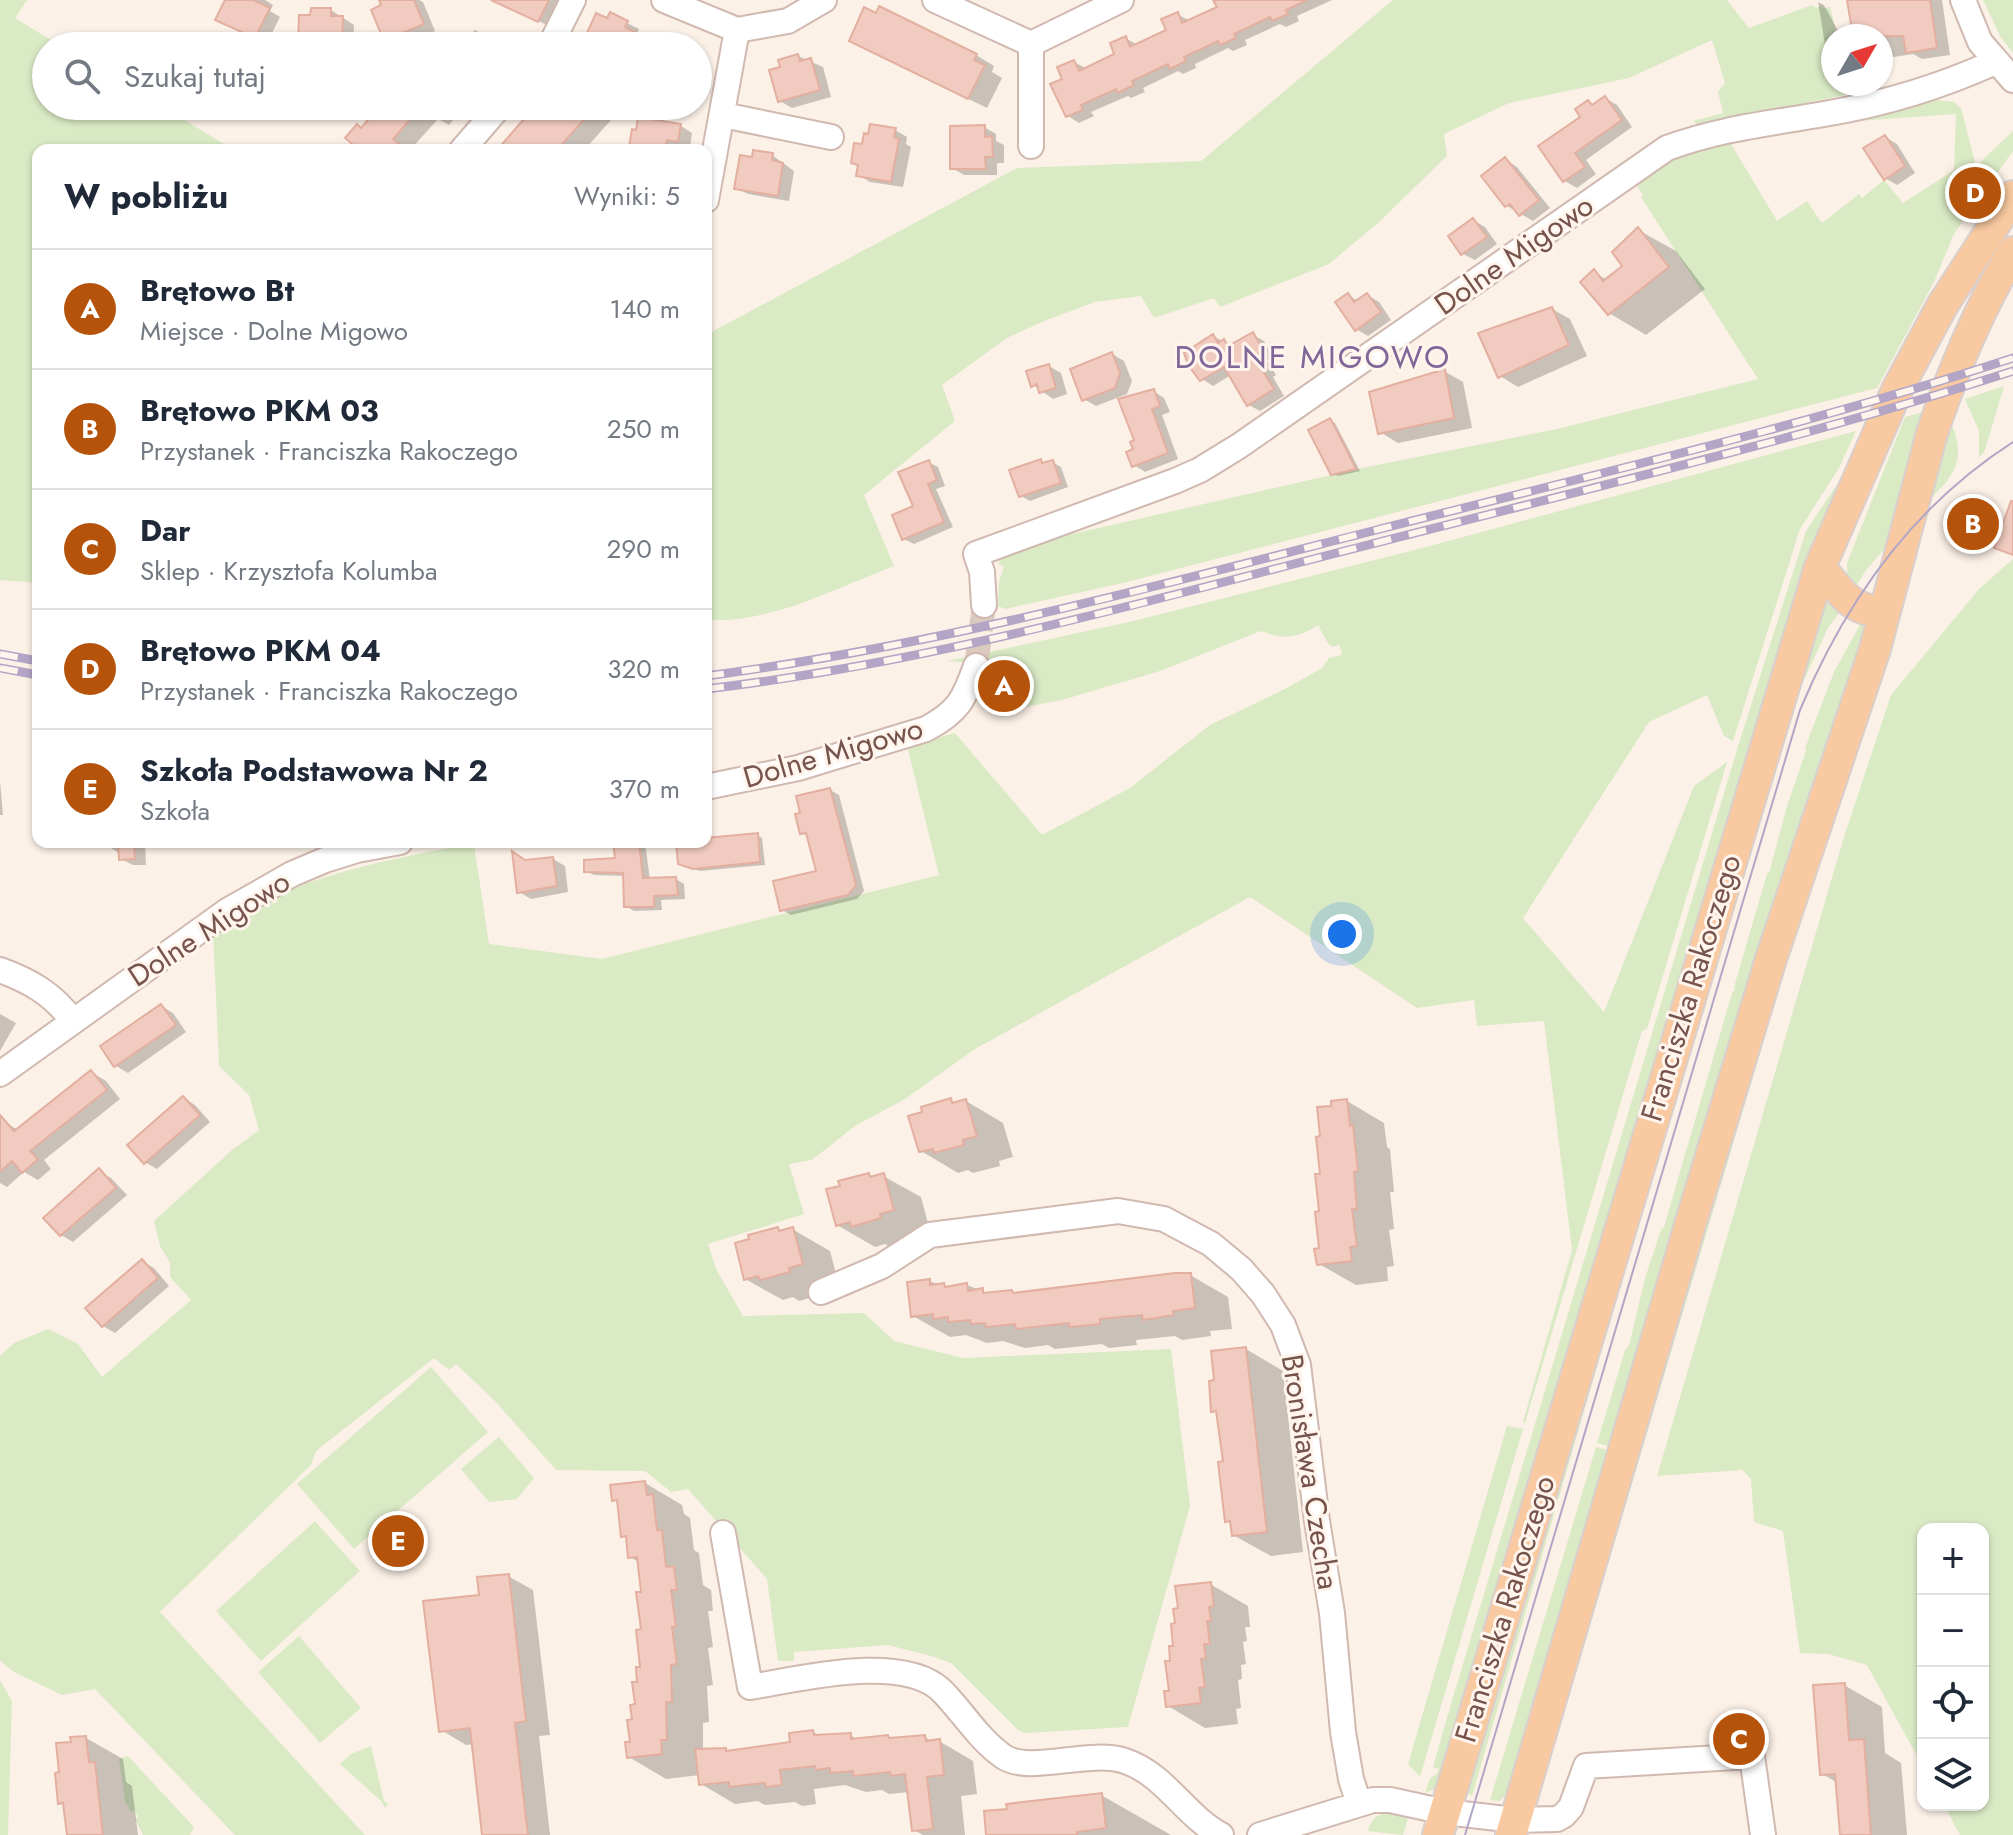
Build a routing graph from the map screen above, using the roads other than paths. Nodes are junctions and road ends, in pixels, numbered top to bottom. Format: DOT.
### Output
graph roads {
  1 [pos="573,0"];
  2 [pos="664,0"];
  3 [pos="824,0"];
  4 [pos="935,0"];
  5 [pos="1121,0"];
  6 [pos="1963,0"];
  7 [pos="737,30"];
  8 [pos="557,32"];
  9 [pos="1031,44"];
  10 [pos="1995,62"];
  11 [pos="2013,80"];
  12 [pos="723,115"];
  13 [pos="488,120"];
  14 [pos="831,137"];
  15 [pos="467,144"];
  16 [pos="1031,146"];
  17 [pos="712,170"];
  18 [pos="2013,196"];
  19 [pos="2013,252"];
  20 [pos="1820,567"];
  21 [pos="984,605"];
  22 [pos="1884,611"];
  23 [pos="976,666"];
  24 [pos="712,786"];
  25 [pos="368,848"];
  26 [pos="0,970"];
  27 [pos="72,1020"];
  28 [pos="0,1074"];
  29 [pos="821,1292"];
  30 [pos="723,1533"];
  31 [pos="1359,1804"];
  32 [pos="1441,1823"];
  33 [pos="1513,1828"];
  34 [pos="1221,1835"];
  35 [pos="1260,1835"];
  36 [pos="1763,1835"];
  1 -- 8 [label="street"];
  2 -- 7 [label="street"];
  3 -- 7 [label="street"];
  4 -- 9 [label="street"];
  5 -- 9 [label="street"];
  6 -- 10 [label="street"];
  7 -- 12 [label="street"];
  9 -- 16 [label="street"];
  10 -- 11 [label="street"];
  10 -- 21 [label="street, Dolne Migowo"];
  12 -- 14 [label="street"];
  12 -- 17 [label="street"];
  13 -- 15 [label="street"];
  18 -- 20 [label="main road, Franciszka Rakoczego"];
  19 -- 22 [label="main road"];
  20 -- 22 [label="main road"];
  20 -- 32 [label="main road, Franciszka Rakoczego"];
  22 -- 33 [label="main road"];
  23 -- 24 [label="street, Dolne Migowo"];
  25 -- 27 [label="street, Dolne Migowo"];
  26 -- 27 [label="street"];
  27 -- 28 [label="street, Dolne Migowo"];
  29 -- 31 [label="street, Bronisława Czecha"];
  30 -- 34 [label="street"];
  31 -- 32 [label="street"];
  31 -- 35 [label="street"];
  32 -- 33 [label="street"];
  33 -- 36 [label="street"];
}
